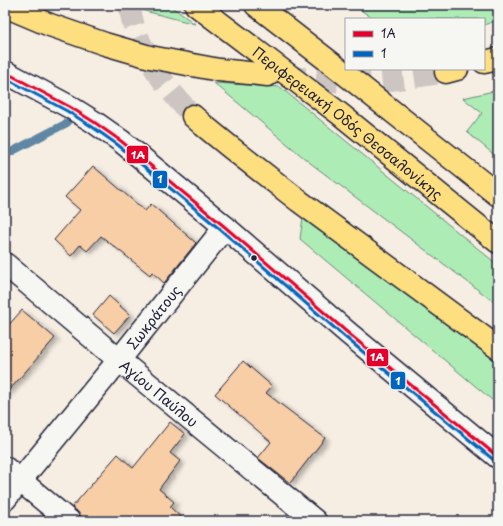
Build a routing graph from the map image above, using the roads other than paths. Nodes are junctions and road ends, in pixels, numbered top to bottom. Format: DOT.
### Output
graph roads {
  1 [pos="196,5"];
  2 [pos="256,5"];
  3 [pos="5,6"];
  4 [pos="498,59"];
  5 [pos="485,62"];
  6 [pos="5,72"];
  7 [pos="268,75"];
  8 [pos="193,116"];
  9 [pos="498,195"];
  10 [pos="225,227"];
  11 [pos="498,242"];
  12 [pos="5,264"];
  13 [pos="498,348"];
  14 [pos="119,360"];
  15 [pos="498,458"];
  16 [pos="13,474"];
  17 [pos="5,499"];
  18 [pos="69,521"];
  19 [pos="315,521"];
  1 -- 11 [label="highway, Περιφερειακή Οδός Θεσσαλονίκης"];
  2 -- 9 [label="highway"];
  3 -- 7 [label="highway"];
  4 -- 5 [label="highway"];
  6 -- 10 [label="street"];
  8 -- 13 [label="highway"];
  10 -- 14 [label="street, Σωκράτους"];
  10 -- 15 [label="street"];
  12 -- 14 [label="street, Αγίου Παύλου"];
  14 -- 16 [label="street, Σωκράτους"];
  14 -- 19 [label="street, Αγίου Παύλου"];
  16 -- 17 [label="street, Σωκράτους"];
  16 -- 18 [label="street"];
}
